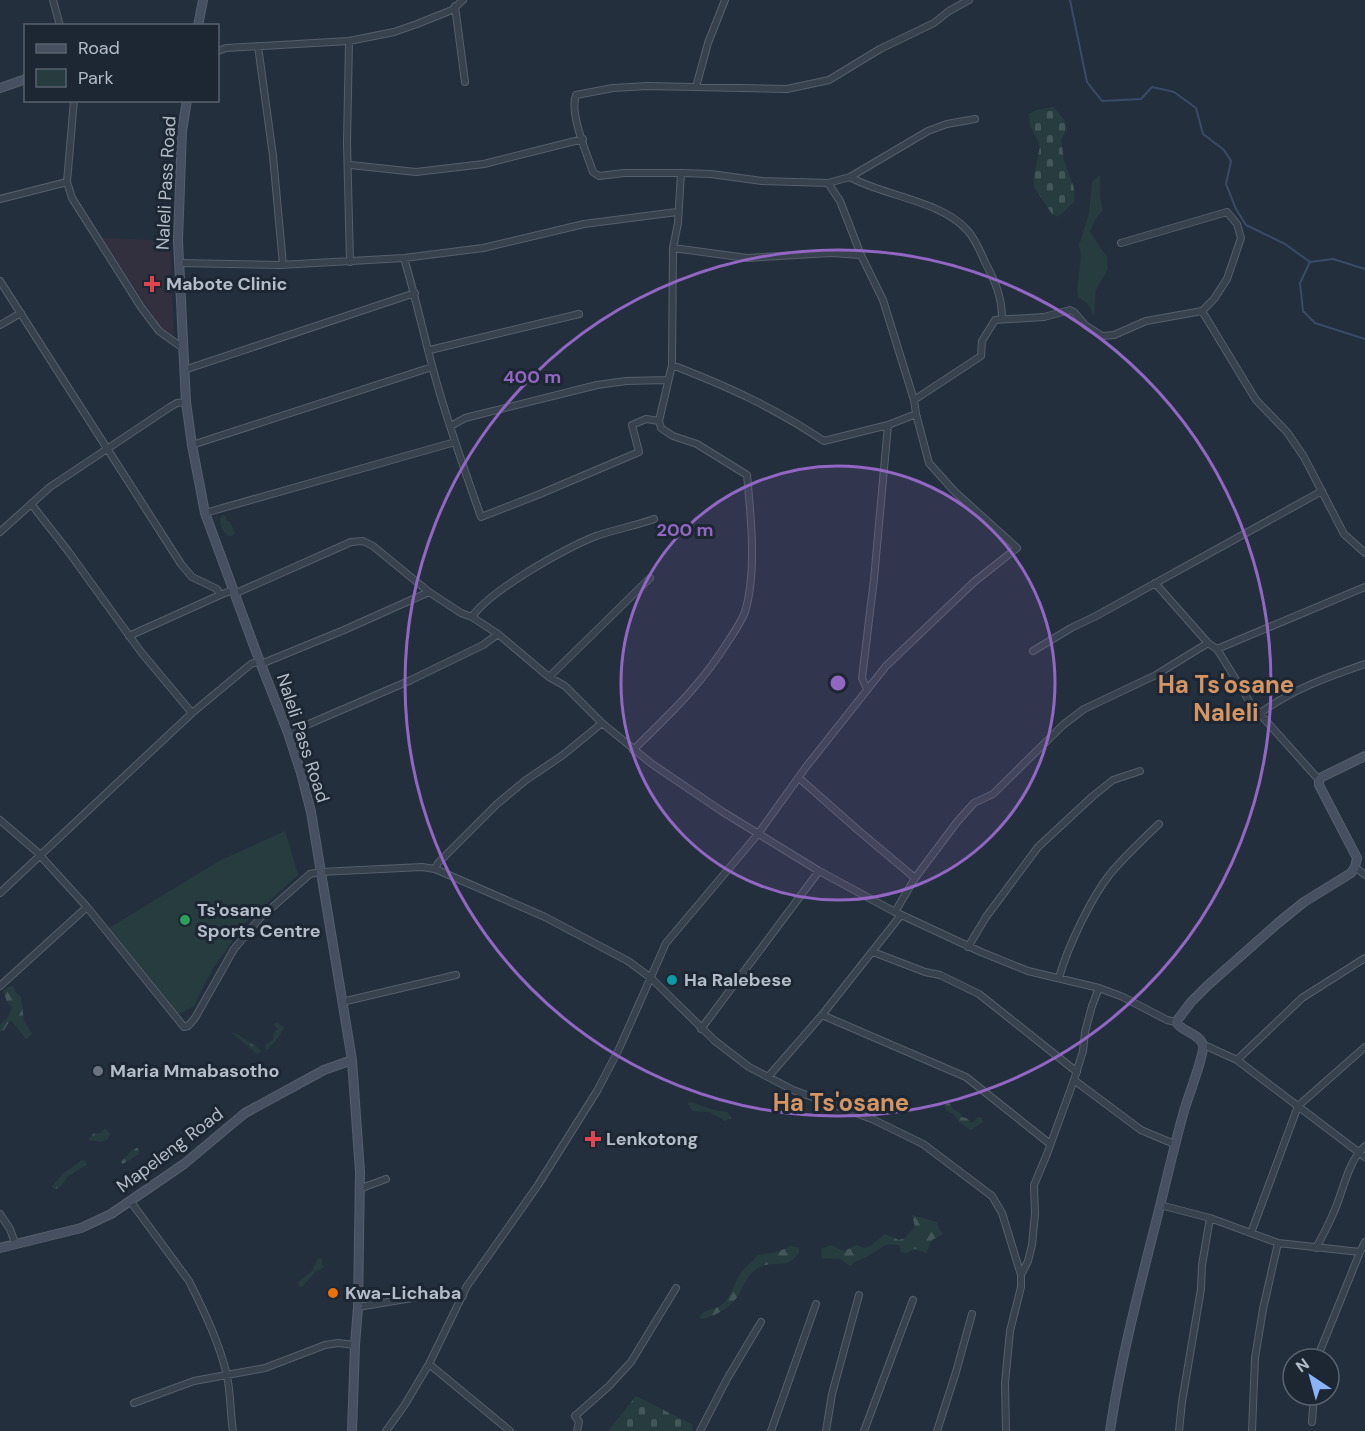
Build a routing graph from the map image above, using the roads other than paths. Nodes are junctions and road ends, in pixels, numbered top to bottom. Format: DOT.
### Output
graph roads {
  1 [pos="53,0"];
  2 [pos="203,0"];
  3 [pos="463,0"];
  4 [pos="725,0"];
  5 [pos="969,0"];
  6 [pos="455,6"];
  7 [pos="59,24"];
  8 [pos="198,24"];
  9 [pos="349,41"];
  10 [pos="258,46"];
  11 [pos="219,51"];
  12 [pos="24,80"];
  13 [pos="465,82"];
  14 [pos="696,87"];
  15 [pos="0,88"];
  16 [pos="74,102"];
  17 [pos="187,102"];
  18 [pos="975,119"];
  19 [pos="583,139"];
  20 [pos="350,165"];
  21 [pos="681,173"];
  22 [pos="850,177"];
  23 [pos="67,182"];
  24 [pos="828,183"];
  25 [pos="0,199"];
  26 [pos="677,213"];
  27 [pos="1121,243"];
  28 [pos="673,248"];
  29 [pos="861,255"];
  30 [pos="404,258"];
  31 [pos="351,262"];
  32 [pos="179,263"];
  33 [pos="283,265"];
  34 [pos="0,281"];
  35 [pos="415,293"];
  36 [pos="1202,311"];
  37 [pos="21,313"];
  38 [pos="579,314"];
  39 [pos="1002,318"];
  40 [pos="0,325"];
  41 [pos="183,348"];
  42 [pos="430,350"];
  43 [pos="672,365"];
  44 [pos="432,367"];
  45 [pos="184,370"];
  46 [pos="668,380"];
  47 [pos="914,400"];
  48 [pos="186,402"];
  49 [pos="916,414"];
  50 [pos="659,421"];
  51 [pos="888,425"];
  52 [pos="451,426"];
  53 [pos="455,442"];
  54 [pos="192,446"];
  55 [pos="108,447"];
  56 [pos="1322,491"];
  57 [pos="32,505"];
  58 [pos="205,513"];
  59 [pos="654,519"];
  60 [pos="0,532"];
  61 [pos="1365,554"];
  62 [pos="650,578"];
  63 [pos="1155,583"];
  64 [pos="1365,587"];
  65 [pos="234,592"];
  66 [pos="429,592"];
  67 [pos="220,595"];
  68 [pos="472,616"];
  69 [pos="498,634"];
  70 [pos="129,636"];
  71 [pos="1208,643"];
  72 [pos="1217,649"];
  73 [pos="1033,651"];
  74 [pos="260,662"];
  75 [pos="1365,664"];
  76 [pos="549,677"];
  77 [pos="867,689"];
  78 [pos="192,713"];
  79 [pos="1259,714"];
  80 [pos="602,723"];
  81 [pos="288,733"];
  82 [pos="633,750"];
  83 [pos="1365,756"];
  84 [pos="1140,771"];
  85 [pos="799,778"];
  86 [pos="1319,780"];
  87 [pos="0,820"];
  88 [pos="1159,824"];
  89 [pos="758,834"];
  90 [pos="40,857"];
  91 [pos="1355,867"];
  92 [pos="435,869"];
  93 [pos="819,871"];
  94 [pos="320,872"];
  95 [pos="1365,875"];
  96 [pos="915,878"];
  97 [pos="0,893"];
  98 [pos="87,907"];
  99 [pos="898,914"];
  100 [pos="968,946"];
  101 [pos="873,952"];
  102 [pos="1365,958"];
  103 [pos="456,975"];
  104 [pos="651,978"];
  105 [pos="1059,978"];
  106 [pos="0,986"];
  107 [pos="1099,988"];
  108 [pos="342,1002"];
  109 [pos="822,1015"];
  110 [pos="1176,1022"];
  111 [pos="701,1029"];
  112 [pos="1202,1044"];
  113 [pos="1365,1047"];
  114 [pos="352,1060"];
  115 [pos="1237,1060"];
  116 [pos="1077,1072"];
  117 [pos="768,1077"];
  118 [pos="1074,1080"];
  119 [pos="1298,1106"];
  120 [pos="1050,1144"];
  121 [pos="1174,1144"];
  122 [pos="1365,1146"];
  123 [pos="1359,1151"];
  124 [pos="1365,1157"];
  125 [pos="386,1179"];
  126 [pos="359,1189"];
  127 [pos="130,1202"];
  128 [pos="1160,1205"];
  129 [pos="0,1214"];
  130 [pos="1210,1218"];
  131 [pos="1251,1233"];
  132 [pos="1365,1242"];
  133 [pos="15,1243"];
  134 [pos="1278,1244"];
  135 [pos="0,1248"];
  136 [pos="1316,1248"];
  137 [pos="1360,1252"];
  138 [pos="1021,1275"];
  139 [pos="676,1288"];
  140 [pos="859,1295"];
  141 [pos="463,1296"];
  142 [pos="913,1300"];
  143 [pos="816,1304"];
  144 [pos="358,1307"];
  145 [pos="972,1314"];
  146 [pos="761,1322"];
  147 [pos="355,1345"];
  148 [pos="1322,1347"];
  149 [pos="429,1364"];
  150 [pos="227,1376"];
  151 [pos="134,1403"];
  152 [pos="1313,1407"];
  153 [pos="1312,1422"];
  154 [pos="233,1431"];
  155 [pos="352,1431"];
  156 [pos="387,1431"];
  157 [pos="510,1431"];
  158 [pos="577,1431"];
  159 [pos="699,1431"];
  160 [pos="771,1431"];
  161 [pos="825,1431"];
  162 [pos="864,1431"];
  163 [pos="937,1431"];
  164 [pos="1006,1431"];
  165 [pos="1110,1431"];
  166 [pos="1179,1431"];
  167 [pos="1252,1431"];
  1 -- 7 [label="street"];
  2 -- 8 [label="main road"];
  3 -- 6 [label="street"];
  4 -- 14 [label="street"];
  5 -- 14 [label="street"];
  6 -- 9 [label="street"];
  6 -- 13 [label="street"];
  9 -- 10 [label="street"];
  9 -- 20 [label="street"];
  10 -- 11 [label="street"];
  10 -- 33 [label="street"];
  12 -- 15 [label="main road"];
  14 -- 19 [label="street"];
  16 -- 23 [label="street"];
  17 -- 32 [label="main road, Naleli Pass Road"];
  18 -- 22 [label="street"];
  19 -- 20 [label="street"];
  19 -- 21 [label="street"];
  20 -- 31 [label="street"];
  21 -- 24 [label="street"];
  21 -- 26 [label="street"];
  22 -- 24 [label="street"];
  22 -- 39 [label="street"];
  23 -- 25 [label="street"];
  23 -- 41 [label="street"];
  24 -- 29 [label="street"];
  26 -- 28 [label="street"];
  26 -- 30 [label="street"];
  27 -- 36 [label="street"];
  28 -- 29 [label="street"];
  28 -- 43 [label="street"];
  29 -- 47 [label="street"];
  30 -- 31 [label="street"];
  30 -- 35 [label="street"];
  31 -- 33 [label="street"];
  32 -- 33 [label="street"];
  32 -- 41 [label="main road, Naleli Pass Road"];
  34 -- 37 [label="street"];
  35 -- 42 [label="street"];
  35 -- 45 [label="street"];
  36 -- 39 [label="street"];
  36 -- 56 [label="street"];
  37 -- 40 [label="street"];
  37 -- 55 [label="street"];
  38 -- 42 [label="street"];
  39 -- 47 [label="street"];
  41 -- 45 [label="main road, Naleli Pass Road"];
  42 -- 44 [label="street"];
  43 -- 46 [label="street"];
  43 -- 51 [label="street"];
  44 -- 52 [label="street"];
  44 -- 54 [label="street"];
  45 -- 48 [label="main road, Naleli Pass Road"];
  46 -- 50 [label="street"];
  46 -- 52 [label="street"];
  47 -- 49 [label="street"];
  48 -- 54 [label="main road, Naleli Pass Road"];
  48 -- 55 [label="street"];
  49 -- 51 [label="street"];
  49 -- 77 [label="street"];
  50 -- 53 [label="street"];
  50 -- 82 [label="street"];
  51 -- 77 [label="street"];
  52 -- 53 [label="street"];
  53 -- 58 [label="street"];
  54 -- 58 [label="main road, Naleli Pass Road"];
  55 -- 57 [label="street"];
  55 -- 67 [label="street"];
  56 -- 61 [label="street"];
  56 -- 63 [label="street"];
  57 -- 60 [label="street"];
  57 -- 70 [label="street"];
  58 -- 65 [label="main road, Naleli Pass Road"];
  59 -- 68 [label="street"];
  62 -- 76 [label="street"];
  63 -- 71 [label="street"];
  63 -- 73 [label="street"];
  64 -- 72 [label="street"];
  65 -- 66 [label="street"];
  65 -- 67 [label="street"];
  65 -- 74 [label="main road, Naleli Pass Road"];
  66 -- 68 [label="street"];
  66 -- 74 [label="street"];
  67 -- 70 [label="street"];
  68 -- 69 [label="street"];
  69 -- 76 [label="street"];
  69 -- 81 [label="street"];
  70 -- 78 [label="street"];
  71 -- 72 [label="street"];
  71 -- 96 [label="street"];
  72 -- 79 [label="street"];
  74 -- 78 [label="street"];
  74 -- 81 [label="main road, Naleli Pass Road"];
  75 -- 79 [label="street"];
  76 -- 80 [label="street"];
  77 -- 85 [label="street"];
  78 -- 90 [label="street"];
  79 -- 86 [label="street"];
  80 -- 82 [label="street"];
  80 -- 92 [label="street"];
  81 -- 94 [label="main road, Naleli Pass Road"];
  82 -- 89 [label="street"];
  83 -- 86 [label="main road"];
  84 -- 100 [label="street"];
  85 -- 89 [label="street"];
  85 -- 96 [label="street"];
  86 -- 91 [label="main road"];
  87 -- 90 [label="street"];
  88 -- 105 [label="street"];
  89 -- 93 [label="street"];
  89 -- 104 [label="street"];
  90 -- 97 [label="street"];
  90 -- 98 [label="street"];
  91 -- 95 [label="street"];
  91 -- 110 [label="main road"];
  92 -- 94 [label="street"];
  92 -- 104 [label="street"];
  93 -- 99 [label="street"];
  93 -- 111 [label="street"];
  94 -- 98 [label="street"];
  94 -- 108 [label="main road, Naleli Pass Road"];
  96 -- 99 [label="street"];
  98 -- 106 [label="street"];
  99 -- 100 [label="street"];
  99 -- 101 [label="street"];
  100 -- 105 [label="street"];
  101 -- 109 [label="street"];
  101 -- 116 [label="street"];
  102 -- 115 [label="street"];
  103 -- 108 [label="street"];
  104 -- 111 [label="street"];
  104 -- 141 [label="street"];
  105 -- 107 [label="street"];
  107 -- 110 [label="street"];
  107 -- 116 [label="street"];
  108 -- 114 [label="main road, Naleli Pass Road"];
  109 -- 117 [label="street"];
  109 -- 120 [label="street"];
  110 -- 112 [label="main road"];
  111 -- 117 [label="street"];
  112 -- 115 [label="street"];
  112 -- 121 [label="main road"];
  113 -- 119 [label="street"];
  114 -- 126 [label="main road, Naleli Pass Road"];
  114 -- 127 [label="main road, Mapeleng Road"];
  115 -- 119 [label="street"];
  116 -- 118 [label="street"];
  117 -- 138 [label="street"];
  118 -- 120 [label="street"];
  118 -- 121 [label="street"];
  119 -- 123 [label="street"];
  119 -- 131 [label="street"];
  120 -- 138 [label="street"];
  121 -- 128 [label="main road"];
  122 -- 123 [label="street"];
  123 -- 124 [label="street"];
  123 -- 136 [label="street"];
  125 -- 126 [label="street"];
  126 -- 144 [label="main road, Naleli Pass Road"];
  127 -- 133 [label="main road, Mapeleng Road"];
  127 -- 150 [label="street"];
  128 -- 130 [label="street"];
  128 -- 165 [label="main road"];
  129 -- 133 [label="street"];
  130 -- 131 [label="street"];
  130 -- 166 [label="street"];
  131 -- 134 [label="street"];
  132 -- 137 [label="street"];
  133 -- 135 [label="main road, Mapeleng Road"];
  134 -- 136 [label="street"];
  134 -- 167 [label="street"];
  136 -- 137 [label="street"];
  137 -- 148 [label="street"];
  138 -- 164 [label="street"];
  139 -- 158 [label="street"];
  140 -- 161 [label="street"];
  141 -- 144 [label="street"];
  141 -- 149 [label="street"];
  142 -- 162 [label="street"];
  143 -- 160 [label="street"];
  144 -- 147 [label="main road, Naleli Pass Road"];
  145 -- 163 [label="street"];
  146 -- 159 [label="street"];
  147 -- 150 [label="street"];
  147 -- 155 [label="main road, Naleli Pass Road"];
  149 -- 156 [label="street"];
  149 -- 157 [label="street"];
  150 -- 151 [label="street"];
  150 -- 154 [label="street"];
  152 -- 153 [label="street"];
}
